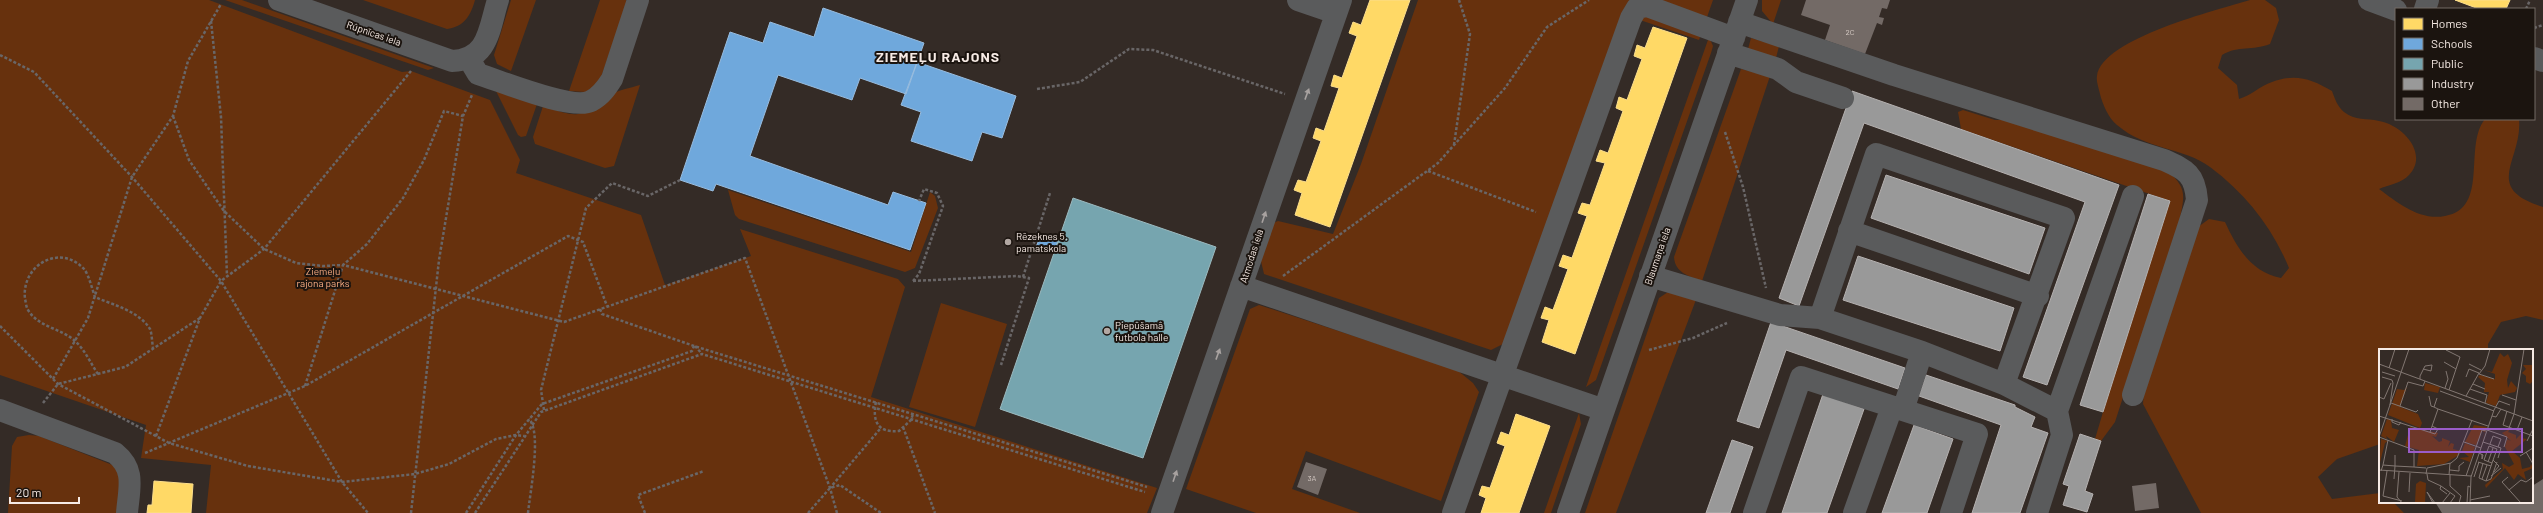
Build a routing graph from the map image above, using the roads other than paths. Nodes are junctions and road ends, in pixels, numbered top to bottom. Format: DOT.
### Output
graph roads {
  1 [pos="279,0"];
  2 [pos="498,0"];
  3 [pos="638,0"];
  4 [pos="1298,0"];
  5 [pos="1747,0"];
  6 [pos="2369,0"];
  7 [pos="1339,7"];
  8 [pos="2395,10"];
  9 [pos="1734,38"];
  10 [pos="474,66"];
  11 [pos="1843,98"];
  12 [pos="2133,196"];
  13 [pos="1849,231"];
  14 [pos="1650,276"];
  15 [pos="1251,290"];
  16 [pos="2038,296"];
  17 [pos="1820,318"];
  18 [pos="1922,352"];
  19 [pos="1503,375"];
  20 [pos="2004,384"];
  21 [pos="2133,395"];
  22 [pos="1898,409"];
  23 [pos="0,410"];
  24 [pos="1604,410"];
  25 [pos="2057,411"];
  26 [pos="127,513"];
  27 [pos="1162,513"];
  28 [pos="1453,513"];
  29 [pos="1568,513"];
  30 [pos="1754,513"];
  31 [pos="1854,513"];
  32 [pos="1951,513"];
  33 [pos="2037,513"];
  1 -- 10 [label="street, Rūpnīcas iela"];
  2 -- 10 [label="street"];
  3 -- 10 [label="street"];
  4 -- 7 [label="street"];
  5 -- 9 [label="street, Blaumaņa iela"];
  6 -- 8 [label="street"];
  15 -- 7 [label="street, Atmodas iela, one-way"];
  9 -- 11 [label="street"];
  9 -- 14 [label="street, Blaumaņa iela"];
  9 -- 19 [label="street"];
  9 -- 21 [label="street"];
  12 -- 25 [label="street"];
  13 -- 16 [label="street"];
  13 -- 16 [label="street"];
  13 -- 17 [label="street"];
  14 -- 17 [label="street"];
  14 -- 24 [label="street, Blaumaņa iela"];
  15 -- 19 [label="street"];
  27 -- 15 [label="street, Atmodas iela, one-way"];
  16 -- 20 [label="street"];
  17 -- 18 [label="street"];
  18 -- 20 [label="street"];
  18 -- 22 [label="street"];
  19 -- 24 [label="street"];
  19 -- 28 [label="street"];
  20 -- 25 [label="street"];
  22 -- 30 [label="street"];
  22 -- 31 [label="street"];
  22 -- 32 [label="street"];
  23 -- 26 [label="street"];
  24 -- 29 [label="street, Blaumaņa iela"];
  25 -- 33 [label="street"];
}
